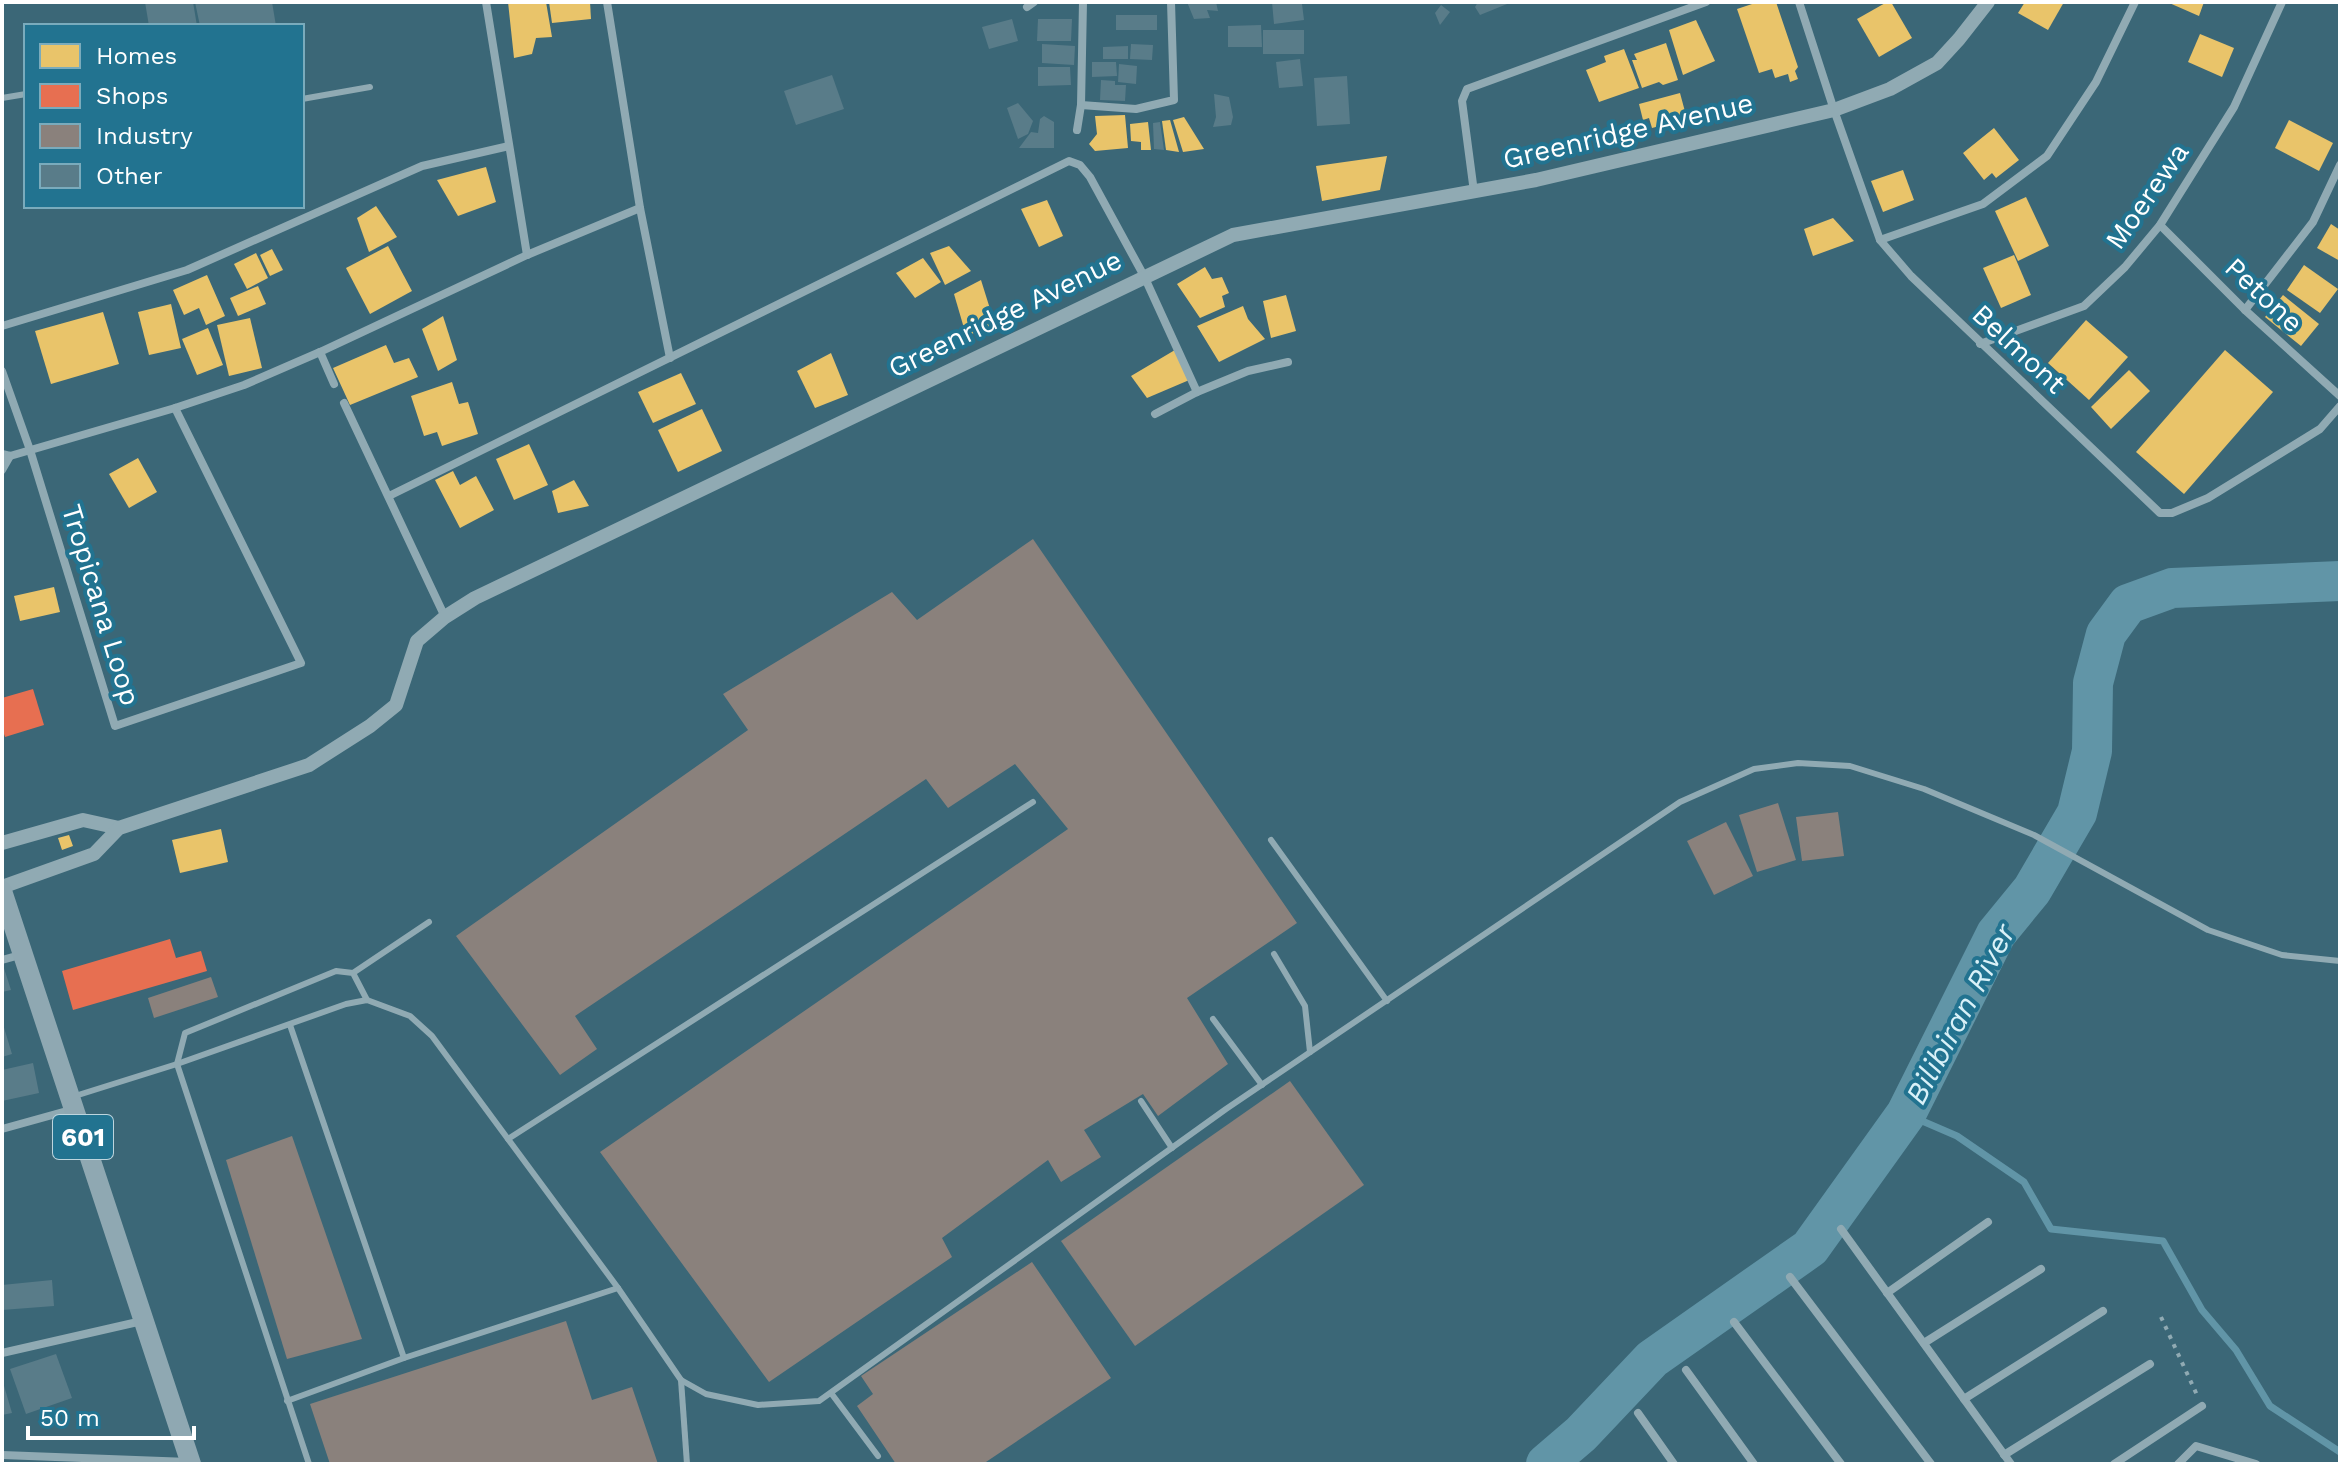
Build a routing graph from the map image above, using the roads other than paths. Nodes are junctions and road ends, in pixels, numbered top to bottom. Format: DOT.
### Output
graph roads {
  1 [pos="486,2"];
  2 [pos="607,2"];
  3 [pos="1083,2"];
  4 [pos="1171,2"];
  5 [pos="1706,2"];
  6 [pos="1799,2"];
  7 [pos="1988,2"];
  8 [pos="2135,2"];
  9 [pos="2282,2"];
  10 [pos="370,87"];
  11 [pos="24,94"];
  12 [pos="2,98"];
  13 [pos="304,99"];
  14 [pos="1081,105"];
  15 [pos="1834,110"];
  16 [pos="1077,130"];
  17 [pos="509,146"];
  18 [pos="2340,165"];
  19 [pos="1474,192"];
  20 [pos="640,208"];
  21 [pos="2160,225"];
  22 [pos="1880,240"];
  23 [pos="527,255"];
  24 [pos="1144,276"];
  25 [pos="2245,310"];
  26 [pos="2,326"];
  27 [pos="1980,344"];
  28 [pos="320,352"];
  29 [pos="670,358"];
  30 [pos="1288,362"];
  31 [pos="2,371"];
  32 [pos="334,384"];
  33 [pos="1197,392"];
  34 [pos="2340,396"];
  35 [pos="344,403"];
  36 [pos="2340,406"];
  37 [pos="175,408"];
  38 [pos="1155,414"];
  39 [pos="30,450"];
  40 [pos="6,455"];
  41 [pos="2,470"];
  42 [pos="389,496"];
  43 [pos="445,617"];
  44 [pos="1033,802"];
  45 [pos="119,828"];
  46 [pos="1271,840"];
  47 [pos="2,843"];
  48 [pos="2,889"];
  49 [pos="429,922"];
  50 [pos="23,954"];
  51 [pos="1274,954"];
  52 [pos="2,960"];
  53 [pos="2340,961"];
  54 [pos="353,973"];
  55 [pos="367,1000"];
  56 [pos="1387,1001"];
  57 [pos="1213,1019"];
  58 [pos="290,1025"];
  59 [pos="1310,1052"];
  60 [pos="177,1064"];
  61 [pos="1262,1085"];
  62 [pos="1141,1101"];
  63 [pos="72,1103"];
  64 [pos="2,1129"];
  65 [pos="508,1139"];
  66 [pos="1172,1148"];
  67 [pos="1988,1222"];
  68 [pos="1841,1229"];
  69 [pos="2041,1269"];
  70 [pos="1790,1277"];
  71 [pos="618,1288"];
  72 [pos="1887,1293"];
  73 [pos="2103,1311"];
  74 [pos="143,1321"];
  75 [pos="1734,1322"];
  76 [pos="1924,1343"];
  77 [pos="2,1353"];
  78 [pos="404,1358"];
  79 [pos="2150,1364"];
  80 [pos="1686,1370"];
  81 [pos="681,1380"];
  82 [pos="831,1393"];
  83 [pos="1964,1399"];
  84 [pos="287,1401"];
  85 [pos="2202,1406"];
  86 [pos="1638,1413"];
  87 [pos="2,1455"];
  88 [pos="2004,1455"];
  89 [pos="878,1456"];
  90 [pos="190,1463"];
  91 [pos="2248,1463"];
  92 [pos="309,1464"];
  93 [pos="687,1464"];
  94 [pos="1674,1464"];
  95 [pos="1754,1464"];
  96 [pos="1841,1464"];
  97 [pos="1931,1464"];
  98 [pos="2011,1464"];
  99 [pos="2114,1464"];
  100 [pos="2178,1464"];
  1 -- 17 [label="street"];
  2 -- 20 [label="street"];
  3 -- 14 [label="street"];
  4 -- 14 [label="street"];
  5 -- 19 [label="street"];
  6 -- 15 [label="street, Belmont"];
  7 -- 15 [label="street, Greenridge Avenue"];
  8 -- 22 [label="street"];
  9 -- 21 [label="street, Moerewa"];
  10 -- 13 [label="lane"];
  11 -- 12 [label="lane"];
  14 -- 16 [label="street"];
  15 -- 19 [label="street, Greenridge Avenue"];
  15 -- 22 [label="street, Belmont"];
  17 -- 23 [label="street"];
  17 -- 26 [label="street"];
  18 -- 25 [label="street"];
  19 -- 24 [label="street, Greenridge Avenue"];
  20 -- 23 [label="street"];
  20 -- 29 [label="street"];
  21 -- 25 [label="street, Petone"];
  21 -- 27 [label="street, Moerewa"];
  22 -- 27 [label="street, Belmont"];
  23 -- 28 [label="street"];
  24 -- 29 [label="street"];
  24 -- 33 [label="street"];
  24 -- 43 [label="street, Greenridge Avenue"];
  25 -- 34 [label="street, Petone"];
  27 -- 36 [label="street, Belmont"];
  28 -- 32 [label="street"];
  28 -- 37 [label="street"];
  29 -- 42 [label="street"];
  30 -- 33 [label="street"];
  31 -- 39 [label="street"];
  33 -- 38 [label="street"];
  35 -- 42 [label="street"];
  37 -- 39 [label="street"];
  37 -- 39 [label="street, Tropicana Loop"];
  39 -- 40 [label="street"];
  40 -- 41 [label="street"];
  42 -- 43 [label="street"];
  43 -- 45 [label="street, Greenridge Avenue"];
  44 -- 65 [label="lane"];
  45 -- 47 [label="street, Greenridge Avenue"];
  45 -- 48 [label="street, Greenridge Avenue"];
  46 -- 56 [label="lane"];
  48 -- 50 [label="main road, 601"];
  49 -- 54 [label="lane"];
  50 -- 52 [label="street"];
  50 -- 63 [label="main road, 601"];
  51 -- 59 [label="lane"];
  53 -- 56 [label="lane"];
  54 -- 55 [label="lane"];
  54 -- 60 [label="lane"];
  55 -- 58 [label="lane"];
  55 -- 65 [label="lane"];
  56 -- 59 [label="lane"];
  57 -- 61 [label="lane"];
  58 -- 60 [label="lane"];
  58 -- 78 [label="lane"];
  59 -- 61 [label="lane"];
  60 -- 63 [label="lane"];
  60 -- 84 [label="lane"];
  61 -- 66 [label="lane"];
  62 -- 66 [label="lane"];
  63 -- 64 [label="street"];
  63 -- 74 [label="main road, 601"];
  65 -- 71 [label="lane"];
  66 -- 82 [label="lane"];
  67 -- 72 [label="street"];
  68 -- 72 [label="street"];
  69 -- 76 [label="street"];
  70 -- 97 [label="street"];
  71 -- 78 [label="lane"];
  71 -- 81 [label="lane"];
  72 -- 76 [label="street"];
  73 -- 83 [label="street"];
  74 -- 77 [label="street"];
  74 -- 90 [label="main road, 601"];
  75 -- 96 [label="street"];
  76 -- 83 [label="street"];
  78 -- 84 [label="lane"];
  79 -- 88 [label="street"];
  80 -- 95 [label="street"];
  81 -- 82 [label="lane"];
  81 -- 93 [label="lane"];
  82 -- 89 [label="lane"];
  83 -- 88 [label="street"];
  84 -- 92 [label="lane"];
  85 -- 99 [label="street"];
  86 -- 94 [label="street"];
  87 -- 90 [label="street"];
  88 -- 98 [label="street"];
  91 -- 100 [label="street"];
}
